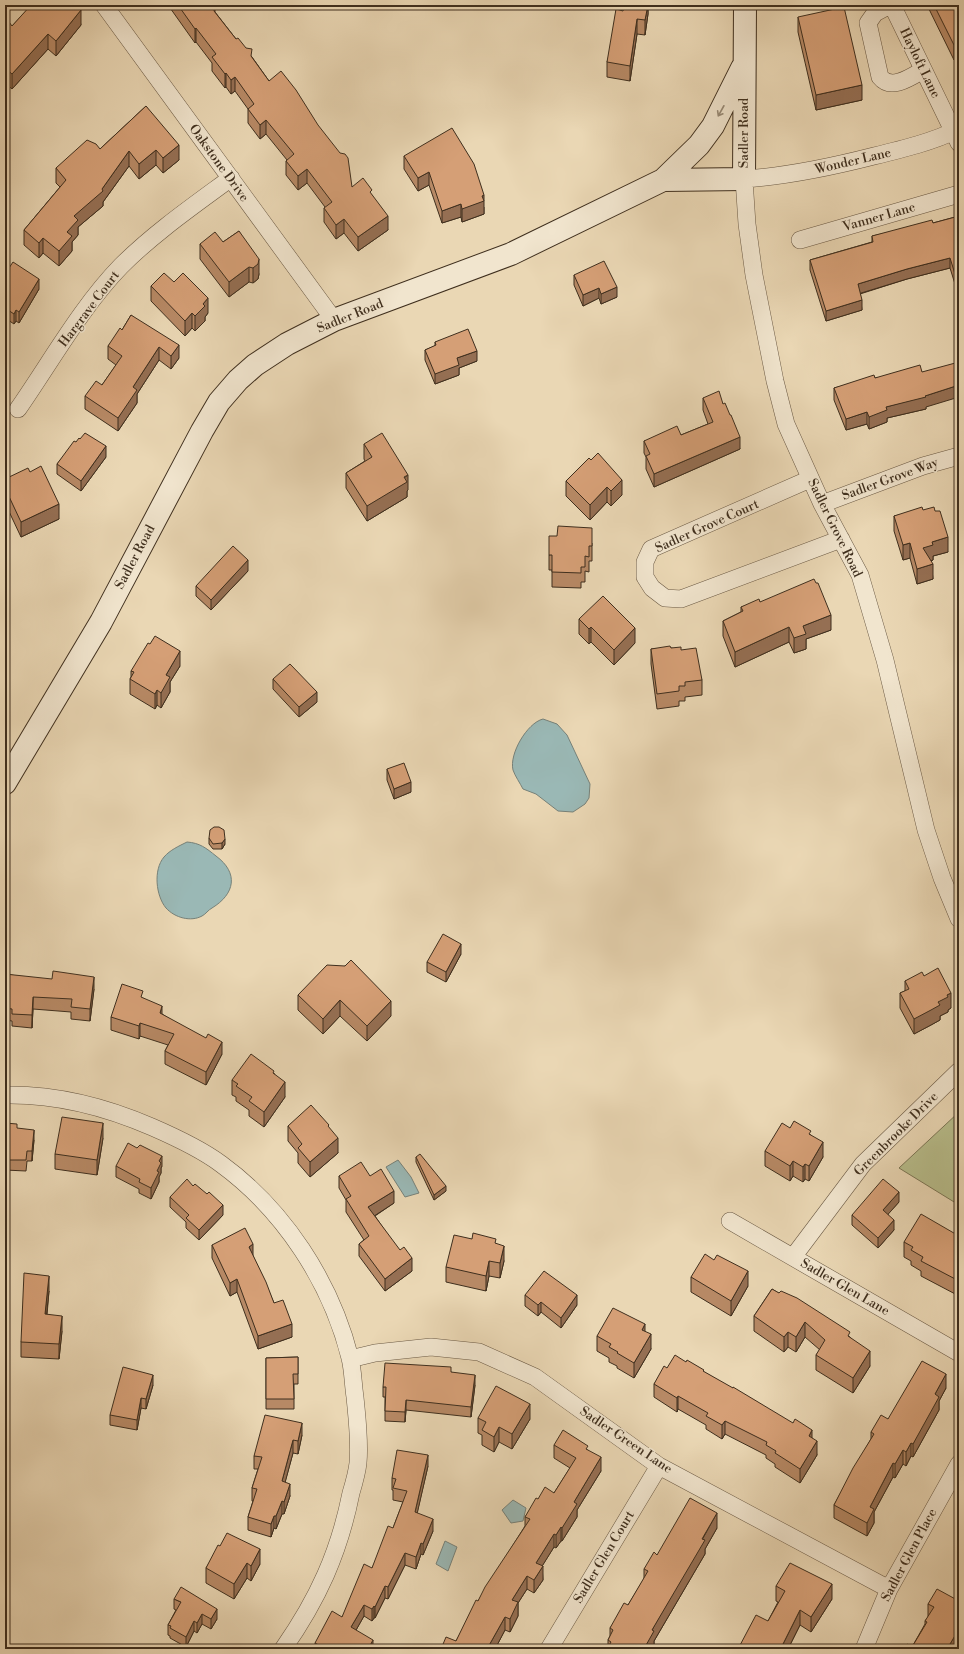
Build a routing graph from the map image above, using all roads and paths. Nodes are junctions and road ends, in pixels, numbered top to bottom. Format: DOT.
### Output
graph roads {
  1 [pos="104,5"];
  2 [pos="745,5"];
  3 [pos="891,5"];
  4 [pos="744,63"];
  5 [pos="923,70"];
  6 [pos="957,135"];
  7 [pos="231,178"];
  8 [pos="744,179"];
  9 [pos="662,180"];
  10 [pos="959,194"];
  11 [pos="800,240"];
  12 [pos="334,320"];
  13 [pos="18,409"];
  14 [pos="959,456"];
  15 [pos="810,479"];
  16 [pos="822,504"];
  17 [pos="841,539"];
  18 [pos="5,783"];
  19 [pos="959,919"];
  20 [pos="959,1071"];
  21 [pos="5,1095"];
  22 [pos="730,1221"];
  23 [pos="793,1257"];
  24 [pos="959,1354"];
  25 [pos="350,1359"];
  26 [pos="959,1464"];
  27 [pos="659,1466"];
  28 [pos="889,1589"];
  29 [pos="283,1649"];
  30 [pos="550,1649"];
  31 [pos="864,1649"];
  1 -- 7 [label="street, Oakstone Drive"];
  2 -- 4 [label="street, Sadler Road"];
  3 -- 5 [label="street, Hayloft Lane"];
  3 -- 5 [label="street"];
  4 -- 8 [label="street, Sadler Road"];
  4 -- 9 [label="street, one-way"];
  5 -- 6 [label="street, Hayloft Lane"];
  6 -- 8 [label="street, Wonder Lane"];
  7 -- 12 [label="street, Oakstone Drive"];
  7 -- 13 [label="street, Hargrave Court"];
  8 -- 9 [label="street, Sadler Road"];
  8 -- 15 [label="street, Sadler Grove Road"];
  9 -- 12 [label="street, Sadler Road"];
  10 -- 11 [label="street, Vanner Lane"];
  12 -- 18 [label="street, Sadler Road"];
  14 -- 16 [label="street, Sadler Grove Way"];
  15 -- 16 [label="street, Sadler Grove Road"];
  15 -- 17 [label="street, Sadler Grove Court"];
  16 -- 17 [label="street, Sadler Grove Road"];
  17 -- 19 [label="street, Sadler Grove Road"];
  20 -- 23 [label="street, Greenbrooke Drive"];
  21 -- 25 [label="street"];
  22 -- 23 [label="street, Sadler Glen Lane"];
  23 -- 24 [label="street, Sadler Glen Lane"];
  25 -- 27 [label="street, Sadler Green Lane"];
  25 -- 29 [label="street"];
  26 -- 28 [label="street, Sadler Glen Place"];
  27 -- 28 [label="street, Sadler Green Lane"];
  27 -- 30 [label="street, Sadler Glen Court"];
  28 -- 31 [label="street, Sadler Glen Place"];
}
